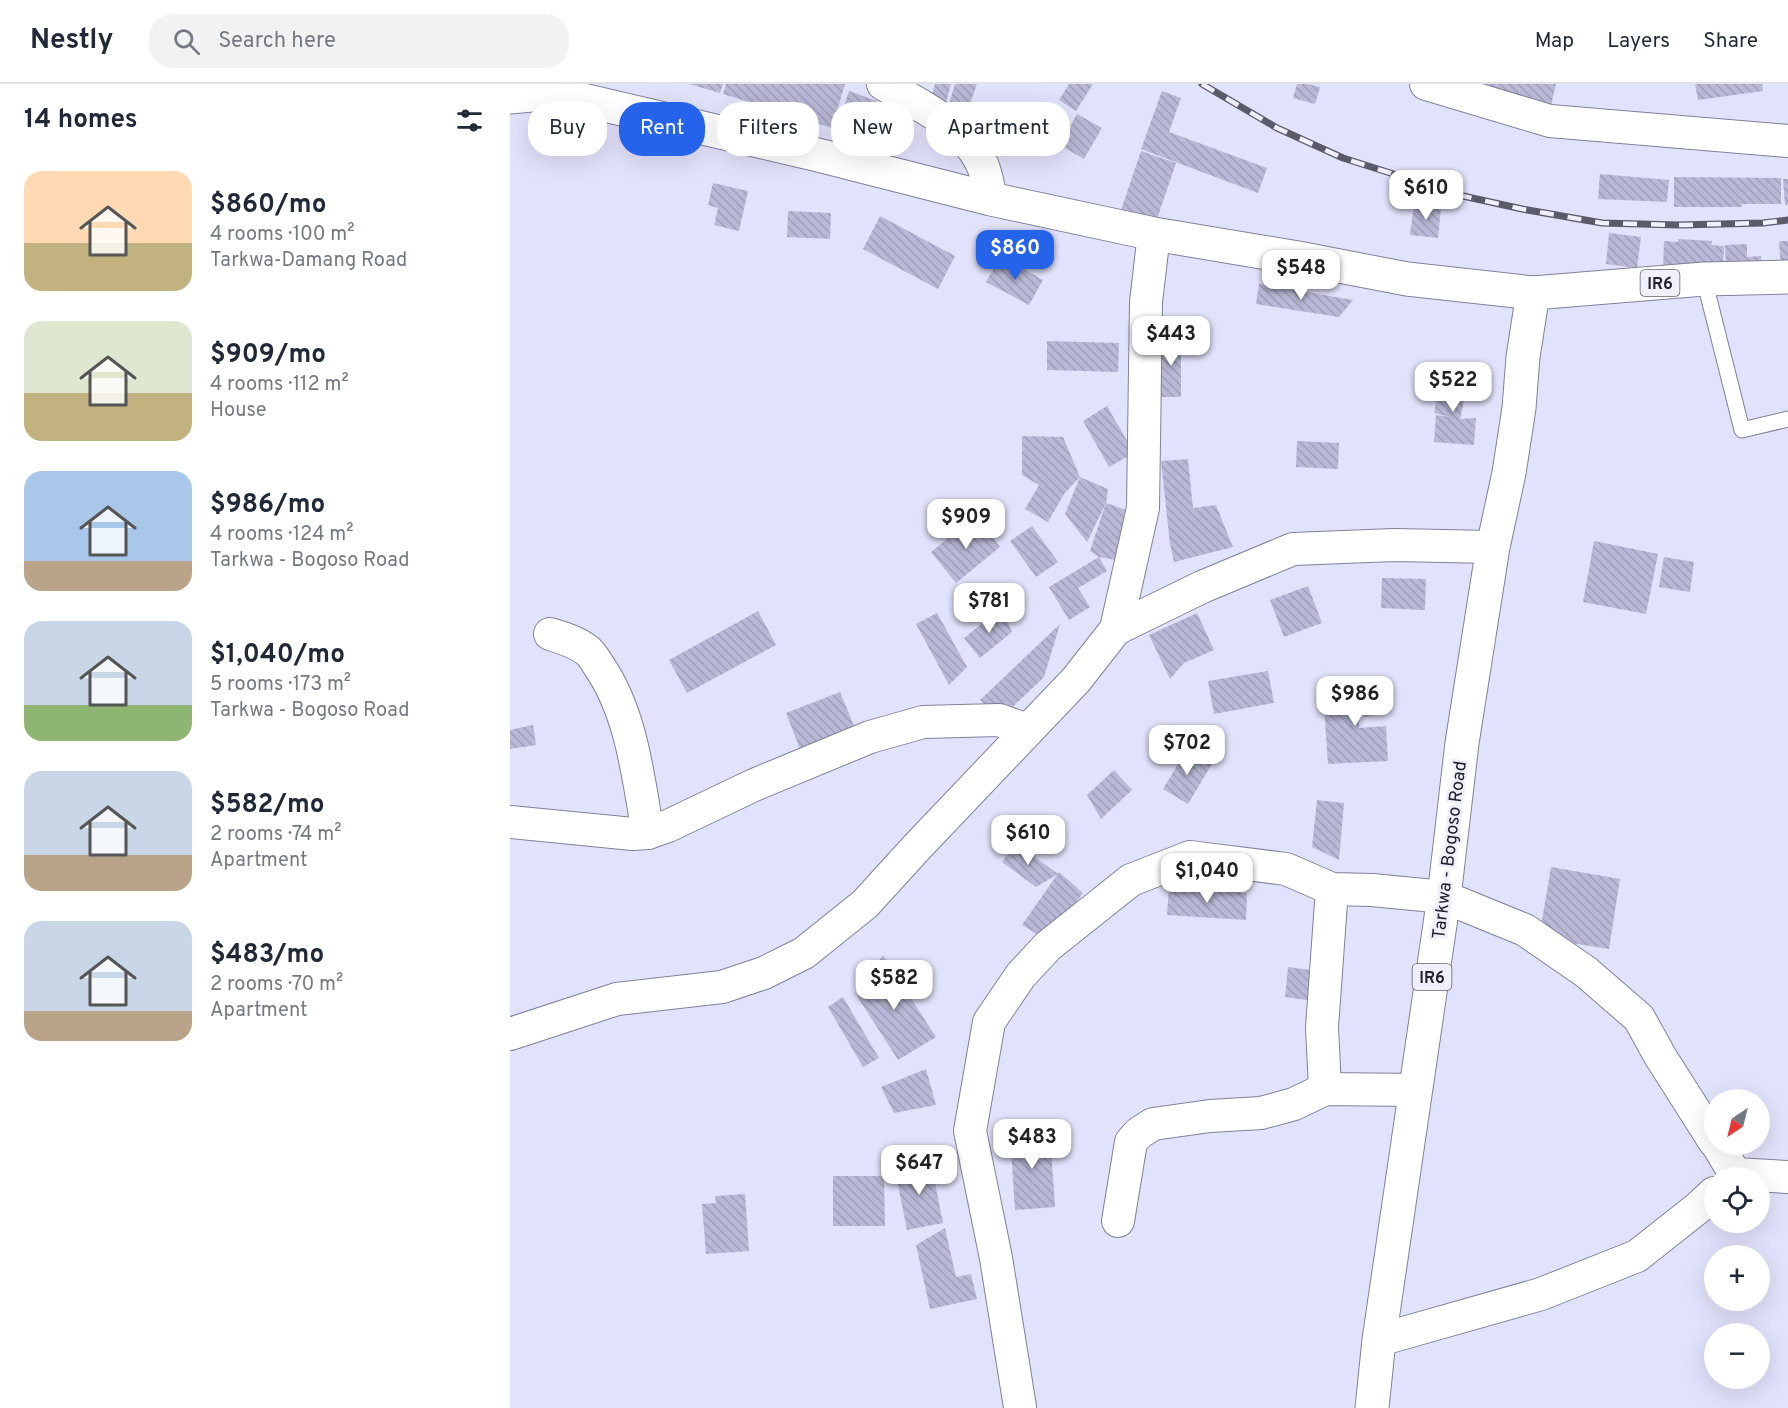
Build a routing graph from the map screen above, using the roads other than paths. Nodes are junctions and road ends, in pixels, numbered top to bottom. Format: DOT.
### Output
graph roads {
  1 [pos="883,84"];
  2 [pos="1426,84"];
  3 [pos="510,97"];
  4 [pos="1788,141"];
  5 [pos="991,199"];
  6 [pos="1155,234"];
  7 [pos="1788,277"];
  8 [pos="1704,279"];
  9 [pos="1533,292"];
  10 [pos="1788,419"];
  11 [pos="1493,547"];
  12 [pos="1116,629"];
  13 [pos="550,634"];
  14 [pos="1028,730"];
  15 [pos="510,822"];
  16 [pos="648,833"];
  17 [pos="1332,889"];
  18 [pos="1444,897"];
  19 [pos="510,1034"];
  20 [pos="1325,1089"];
  21 [pos="1415,1090"];
  22 [pos="1704,1124"];
  23 [pos="1788,1176"];
  24 [pos="1770,1177"];
  25 [pos="1704,1200"];
  26 [pos="1118,1221"];
  27 [pos="1379,1340"];
  28 [pos="1015,1408"];
  29 [pos="1022,1408"];
  30 [pos="1372,1408"];
  1 -- 5 [label="street"];
  2 -- 4 [label="street"];
  3 -- 5 [label="main road"];
  5 -- 6 [label="main road"];
  6 -- 9 [label="main road"];
  6 -- 12 [label="street"];
  7 -- 8 [label="main road, IR6"];
  8 -- 9 [label="main road, IR6"];
  8 -- 10 [label="lane"];
  9 -- 11 [label="main road, Tarkwa - Bogoso Road / IR6"];
  11 -- 12 [label="street"];
  11 -- 18 [label="main road, Tarkwa - Bogoso Road / IR6"];
  12 -- 14 [label="street"];
  13 -- 16 [label="street"];
  14 -- 16 [label="street"];
  14 -- 19 [label="street"];
  15 -- 16 [label="street"];
  17 -- 18 [label="street"];
  17 -- 20 [label="street"];
  17 -- 29 [label="street"];
  18 -- 21 [label="main road, Tarkwa - Bogoso Road / IR6"];
  18 -- 22 [label="street"];
  20 -- 21 [label="street"];
  20 -- 26 [label="street"];
  21 -- 27 [label="main road, Tarkwa - Bogoso Road / IR6"];
  23 -- 24 [label="street"];
  25 -- 27 [label="street"];
  27 -- 30 [label="main road, Tarkwa - Bogoso Road / IR6"];
  28 -- 29 [label="street"];
}
